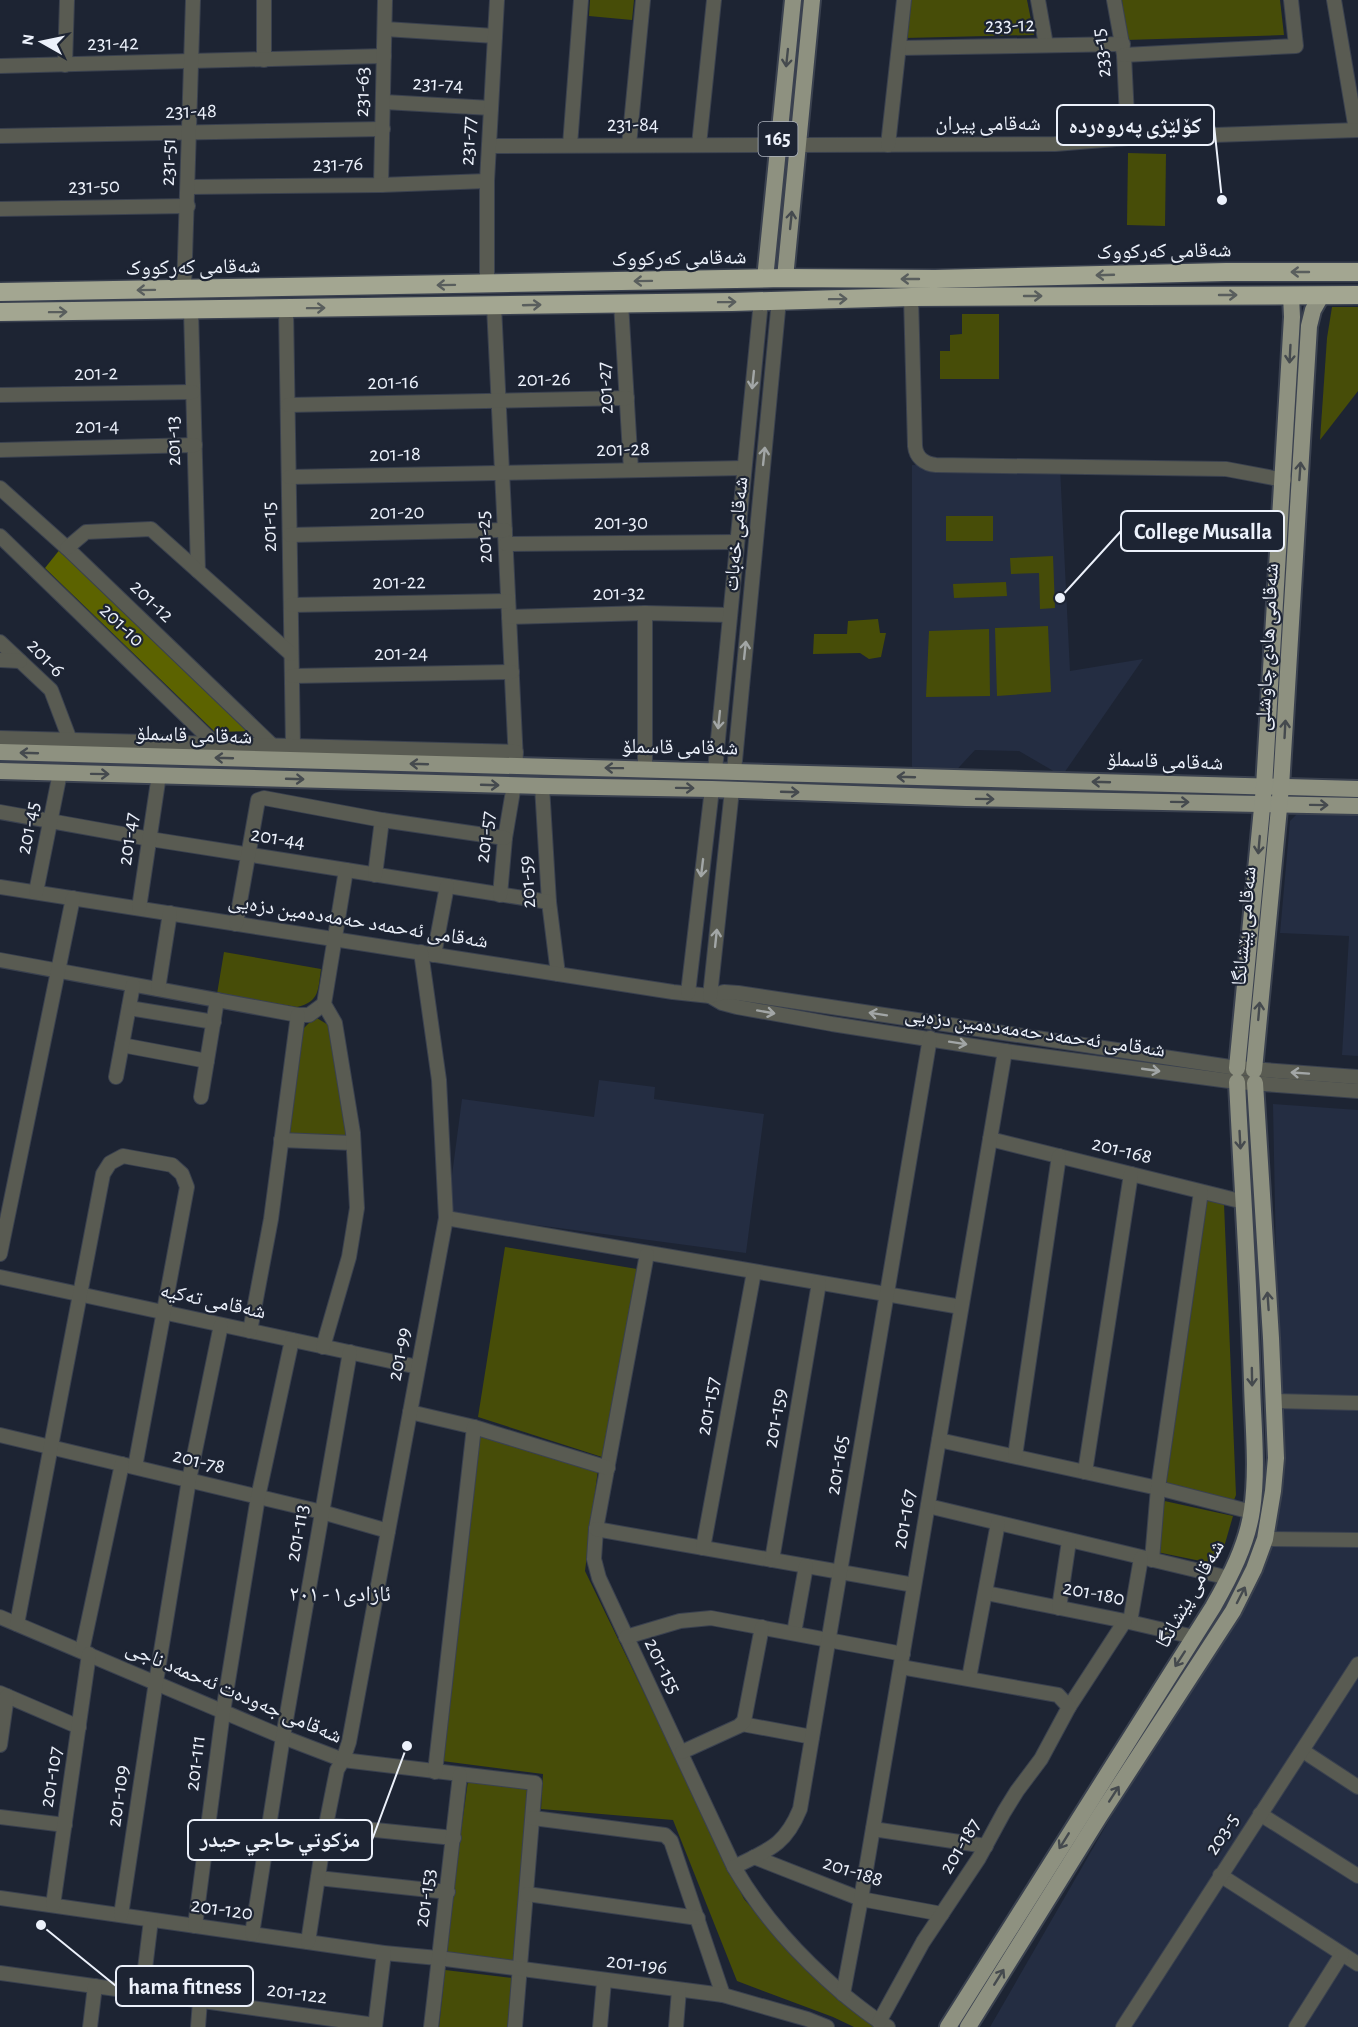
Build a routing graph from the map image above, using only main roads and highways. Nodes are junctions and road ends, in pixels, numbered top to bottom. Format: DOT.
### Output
graph roads {
  1 [pos="793,0"];
  2 [pos="812,0"];
  3 [pos="766,270"];
  4 [pos="786,270"];
  5 [pos="1358,272"];
  6 [pos="250,288"];
  7 [pos="213,289"];
  8 [pos="0,292"];
  9 [pos="1291,295"];
  10 [pos="1358,295"];
  11 [pos="1321,296"];
  12 [pos="215,309"];
  13 [pos="251,309"];
  14 [pos="0,312"];
  15 [pos="1292,317"];
  16 [pos="1310,318"];
  17 [pos="1298,514"];
  18 [pos="1280,515"];
  19 [pos="1296,538"];
  20 [pos="1279,539"];
  21 [pos="0,752"];
  22 [pos="0,771"];
  23 [pos="1281,787"];
  24 [pos="1358,789"];
  25 [pos="1263,795"];
  26 [pos="1280,804"];
  27 [pos="1358,806"];
  28 [pos="1246,1076"];
  29 [pos="1271,1338"];
  30 [pos="1251,1339"];
  31 [pos="1213,1607"];
  32 [pos="1229,1617"];
  33 [pos="1092,1812"];
  34 [pos="948,2027"];
  35 [pos="968,2027"];
  1 -- 3 [label="main road, 165, one-way"];
  4 -- 2 [label="main road, 165, one-way"];
  3 -- 4 [label="highway, شەقامی کەرکووک"];
  3 -- 6 [label="highway, شەقامی کەرکووک, one-way"];
  5 -- 4 [label="highway, شەقامی کەرکووک, one-way"];
  6 -- 7 [label="highway, شەقامی کەرکووک"];
  6 -- 13 [label="highway"];
  7 -- 8 [label="highway, شەقامی کەرکووک, one-way"];
  7 -- 12 [label="highway"];
  9 -- 11 [label="highway, شەقامی کەرکووک"];
  13 -- 9 [label="highway, شەقامی کەرکووک, one-way"];
  9 -- 15 [label="main road, شەقامی هادی چاوشلی"];
  10 -- 11 [label="highway, شەقامی کەرکووک"];
  11 -- 16 [label="main road, شەقامی هادی چاوشلی"];
  12 -- 13 [label="highway, شەقامی کەرکووک"];
  14 -- 12 [label="highway, شەقامی کەرکووک, one-way"];
  15 -- 16 [label="main road"];
  15 -- 18 [label="main road, شەقامی هادی چاوشلی, one-way"];
  17 -- 16 [label="main road, شەقامی هادی چاوشلی, one-way"];
  17 -- 18 [label="main road"];
  17 -- 19 [label="main road, شەقامی هادی چاوشلی"];
  18 -- 20 [label="main road, شەقامی هادی چاوشلی"];
  19 -- 20 [label="main road"];
  23 -- 19 [label="main road, شەقامی هادی چاوشلی, one-way"];
  20 -- 25 [label="main road, شەقامی هادی چاوشلی"];
  25 -- 21 [label="main road, شەقامی قاسملۆ, one-way"];
  22 -- 25 [label="main road, شەقامی قاسملۆ, one-way"];
  23 -- 24 [label="main road, شەقامی قاسملۆ"];
  23 -- 25 [label="main road, شەقامی قاسملۆ"];
  23 -- 26 [label="main road, شەقامی پێشانگا"];
  25 -- 26 [label="main road, شەقامی قاسملۆ"];
  25 -- 28 [label="main road, شەقامی پێشانگا, one-way"];
  26 -- 27 [label="main road, شەقامی قاسملۆ, one-way"];
  28 -- 26 [label="main road, شەقامی پێشانگا, one-way"];
  29 -- 28 [label="main road, شەقامی پێشانگا, one-way"];
  28 -- 30 [label="main road, شەقامی پێشانگا, one-way"];
  29 -- 30 [label="main road"];
  32 -- 29 [label="main road, شەقامی پێشانگا, one-way"];
  30 -- 31 [label="main road, شەقامی پێشانگا, one-way"];
  31 -- 32 [label="main road"];
  31 -- 33 [label="main road, شەقامی پێشانگا, one-way"];
  33 -- 32 [label="main road, شەقامی پێشانگا, one-way"];
  33 -- 34 [label="main road, شەقامی پێشانگا, one-way"];
  35 -- 33 [label="main road, شەقامی پێشانگا, one-way"];
}
